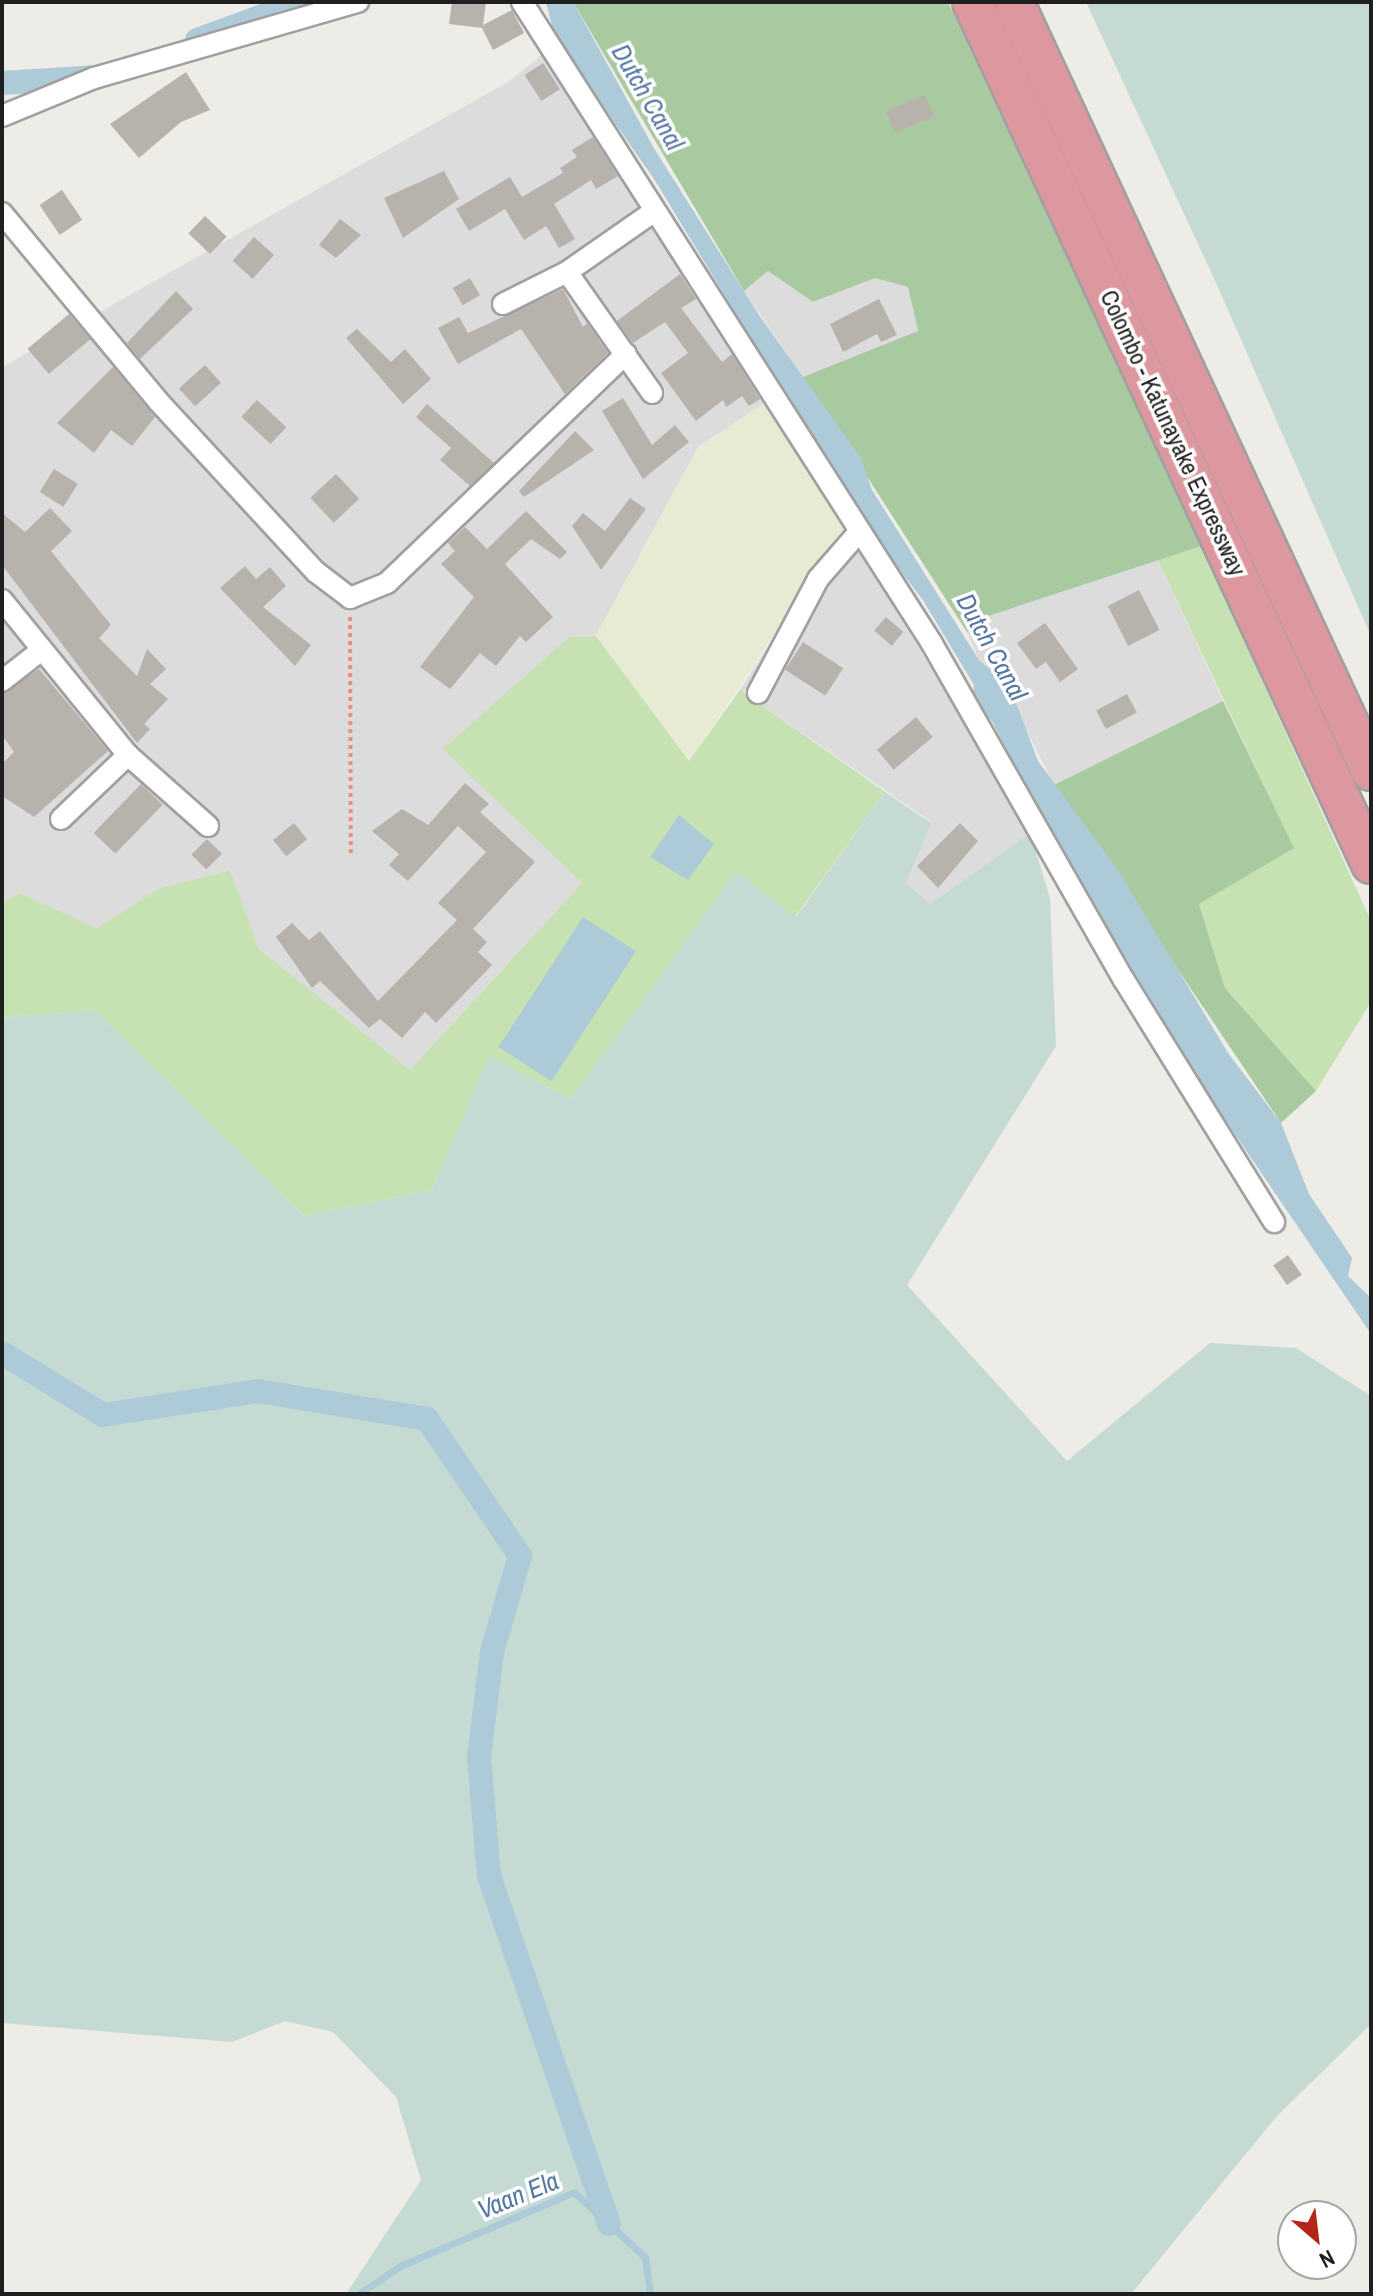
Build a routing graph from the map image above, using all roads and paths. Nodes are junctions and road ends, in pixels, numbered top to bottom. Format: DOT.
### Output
graph roads {
  1 [pos="358,2"];
  2 [pos="522,2"];
  3 [pos="972,2"];
  4 [pos="1014,2"];
  5 [pos="2,116"];
  6 [pos="653,212"];
  7 [pos="2,213"];
  8 [pos="567,272"];
  9 [pos="503,304"];
  10 [pos="626,354"];
  11 [pos="652,393"];
  12 [pos="858,533"];
  13 [pos="350,598"];
  14 [pos="2,600"];
  15 [pos="39,652"];
  16 [pos="2,681"];
  17 [pos="758,693"];
  18 [pos="128,755"];
  19 [pos="1371,771"];
  20 [pos="61,819"];
  21 [pos="208,826"];
  22 [pos="351,856"];
  23 [pos="1371,864"];
  24 [pos="1274,1222"];
  1 -- 5 [label="street"];
  2 -- 6 [label="street"];
  3 -- 23 [label="highway, Colombo - Katunayake Expressway"];
  4 -- 19 [label="highway, Colombo - Katunayake Expressway"];
  6 -- 8 [label="street"];
  6 -- 12 [label="street"];
  7 -- 13 [label="street"];
  8 -- 9 [label="street"];
  8 -- 10 [label="street"];
  10 -- 11 [label="street"];
  10 -- 13 [label="street"];
  12 -- 17 [label="street"];
  12 -- 24 [label="street"];
  13 -- 22 [label="path"];
  14 -- 15 [label="street"];
  15 -- 16 [label="street"];
  15 -- 18 [label="street"];
  18 -- 20 [label="street"];
  18 -- 21 [label="street"];
}
